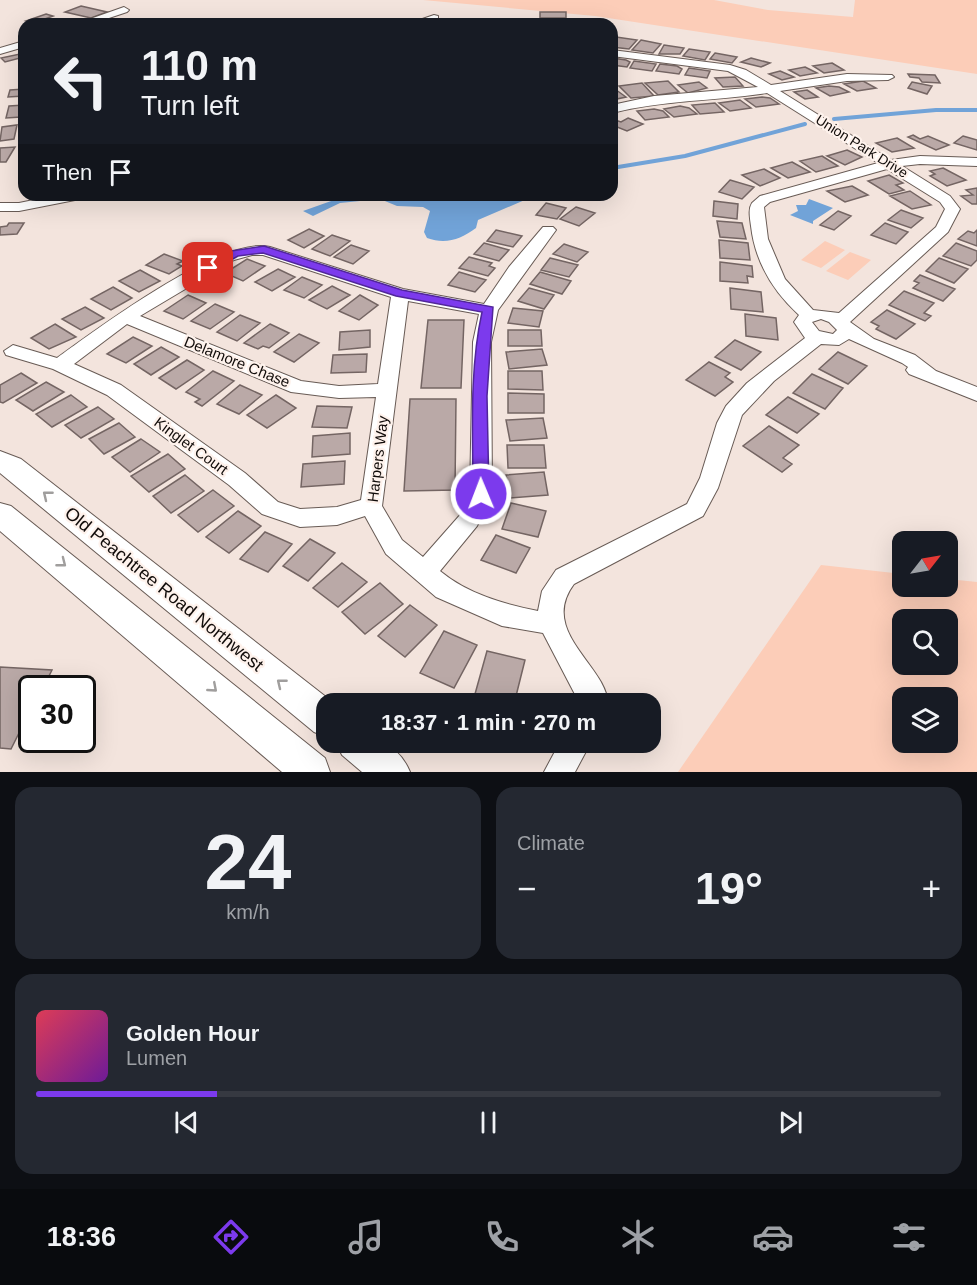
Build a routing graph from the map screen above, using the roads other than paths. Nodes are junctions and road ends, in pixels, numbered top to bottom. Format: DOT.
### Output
graph roads {
  1 [pos="124,10"];
  2 [pos="99,18"];
  3 [pos="18,46"];
  4 [pos="0,51"];
  5 [pos="618,54"];
  6 [pos="888,77"];
  7 [pos="768,89"];
  8 [pos="618,108"];
  9 [pos="977,162"];
  10 [pos="889,164"];
  11 [pos="50,201"];
  12 [pos="0,207"];
  13 [pos="548,230"];
  14 [pos="400,294"];
  15 [pos="489,310"];
  16 [pos="127,316"];
  17 [pos="831,329"];
  18 [pos="13,351"];
  19 [pos="60,365"];
  20 [pos="387,390"];
  21 [pos="977,394"];
  22 [pos="0,461"];
  23 [pos="371,506"];
  24 [pos="0,514"];
  25 [pos="424,573"];
  26 [pos="552,624"];
  27 [pos="591,693"];
  28 [pos="316,711"];
  29 [pos="368,753"];
  30 [pos="571,753"];
  31 [pos="311,772"];
  32 [pos="391,772"];
  33 [pos="560,772"];
  1 -- 2 [label="street"];
  3 -- 4 [label="street"];
  5 -- 7 [label="street, Union Park Drive"];
  6 -- 7 [label="street"];
  7 -- 8 [label="street"];
  7 -- 10 [label="street, Union Park Drive"];
  9 -- 10 [label="street"];
  10 -- 17 [label="street, Union Park Drive"];
  10 -- 17 [label="street"];
  11 -- 12 [label="street"];
  13 -- 15 [label="street"];
  14 -- 15 [label="street"];
  14 -- 16 [label="street"];
  14 -- 20 [label="street, Harpers Way"];
  15 -- 25 [label="street"];
  16 -- 19 [label="street"];
  16 -- 20 [label="street, Delamore Chase"];
  17 -- 21 [label="street"];
  17 -- 26 [label="street, Union Park Drive"];
  18 -- 19 [label="street, Kinglet Court"];
  19 -- 23 [label="street, Kinglet Court"];
  20 -- 23 [label="street, Harpers Way"];
  28 -- 22 [label="main road, Old Peachtree Road Northwest, one-way"];
  23 -- 25 [label="street, Harpers Way"];
  24 -- 31 [label="main road, one-way"];
  25 -- 26 [label="street, Harpers Way"];
  26 -- 27 [label="street, Union Park Drive"];
  29 -- 32 [label="main road"];
  30 -- 33 [label="street"];
}
